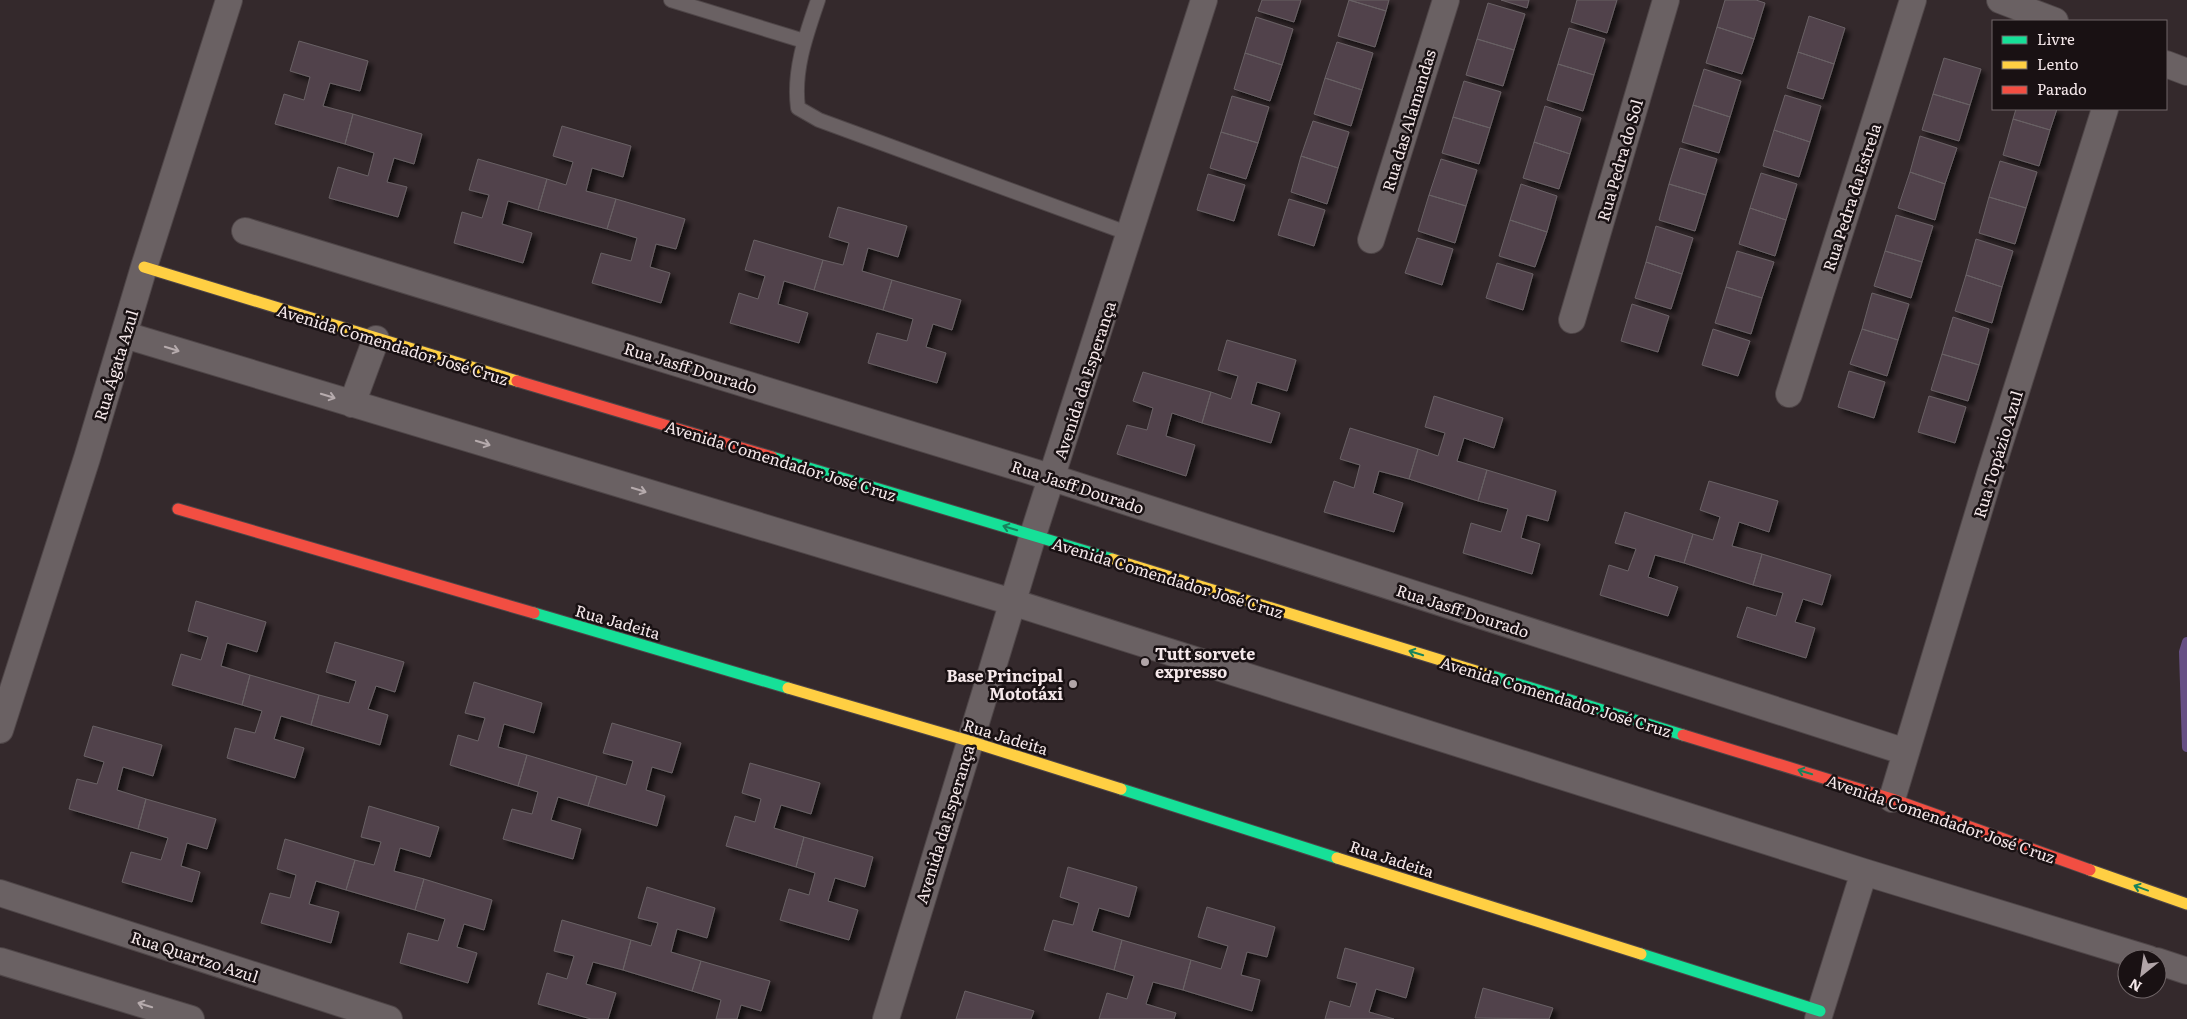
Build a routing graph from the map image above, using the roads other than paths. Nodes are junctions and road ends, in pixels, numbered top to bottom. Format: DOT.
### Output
graph roads {
  1 [pos="229,0"];
  2 [pos="671,0"];
  3 [pos="818,0"];
  4 [pos="1204,0"];
  5 [pos="1446,0"];
  6 [pos="1666,0"];
  7 [pos="1913,0"];
  8 [pos="2000,0"];
  9 [pos="2052,20"];
  10 [pos="804,41"];
  11 [pos="2167,64"];
  12 [pos="2187,72"];
  13 [pos="2105,110"];
  14 [pos="246,231"];
  15 [pos="1130,234"];
  16 [pos="1371,240"];
  17 [pos="144,267"];
  18 [pos="1572,320"];
  19 [pos="125,335"];
  20 [pos="376,340"];
  21 [pos="1789,394"];
  22 [pos="352,404"];
  23 [pos="1053,478"];
  24 [pos="178,508"];
  25 [pos="1033,535"];
  26 [pos="1012,602"];
  27 [pos="0,730"];
  28 [pos="969,741"];
  29 [pos="1906,752"];
  30 [pos="1892,799"];
  31 [pos="1864,872"];
  32 [pos="0,893"];
  33 [pos="2187,904"];
  34 [pos="2117,949"];
  35 [pos="0,961"];
  36 [pos="2167,964"];
  37 [pos="2187,970"];
  38 [pos="1819,1015"];
  39 [pos="191,1019"];
  40 [pos="389,1019"];
  41 [pos="886,1019"];
  1 -- 17 [label="street, Rua Ágata Azul"];
  2 -- 10 [label="lane"];
  3 -- 10 [label="lane"];
  4 -- 15 [label="street, Avenida da Esperança"];
  5 -- 16 [label="street, Rua das Alamandas"];
  6 -- 18 [label="street, Rua Pedra do Sol"];
  7 -- 21 [label="street, Rua Pedra da Estrela"];
  8 -- 9 [label="street"];
  10 -- 15 [label="lane"];
  11 -- 12 [label="street"];
  13 -- 29 [label="street, Rua Topázio Azul"];
  14 -- 23 [label="street, Rua Jasff Dourado"];
  15 -- 23 [label="street, Avenida da Esperança"];
  17 -- 19 [label="street, Rua Ágata Azul"];
  17 -- 20 [label="street, Avenida Comendador José Cruz"];
  19 -- 22 [label="street, one-way"];
  19 -- 27 [label="street, Rua Ágata Azul"];
  20 -- 22 [label="street"];
  25 -- 20 [label="street, Avenida Comendador José Cruz, one-way"];
  22 -- 26 [label="street, one-way"];
  23 -- 25 [label="street, Avenida da Esperança"];
  23 -- 29 [label="street, Rua Jasff Dourado"];
  24 -- 28 [label="street, Rua Jadeita"];
  25 -- 26 [label="street, Avenida da Esperança"];
  30 -- 25 [label="street, Avenida Comendador José Cruz, one-way"];
  26 -- 28 [label="street, Avenida da Esperança"];
  26 -- 31 [label="street"];
  28 -- 38 [label="street, Rua Jadeita"];
  28 -- 41 [label="street, Avenida da Esperança"];
  29 -- 30 [label="street, Rua Topázio Azul"];
  33 -- 30 [label="street, Avenida Comendador José Cruz, one-way"];
  31 -- 34 [label="street"];
  31 -- 38 [label="street"];
  32 -- 40 [label="street, Rua Quartzo Azul"];
  39 -- 35 [label="street, one-way"];
  36 -- 37 [label="street"];
}
